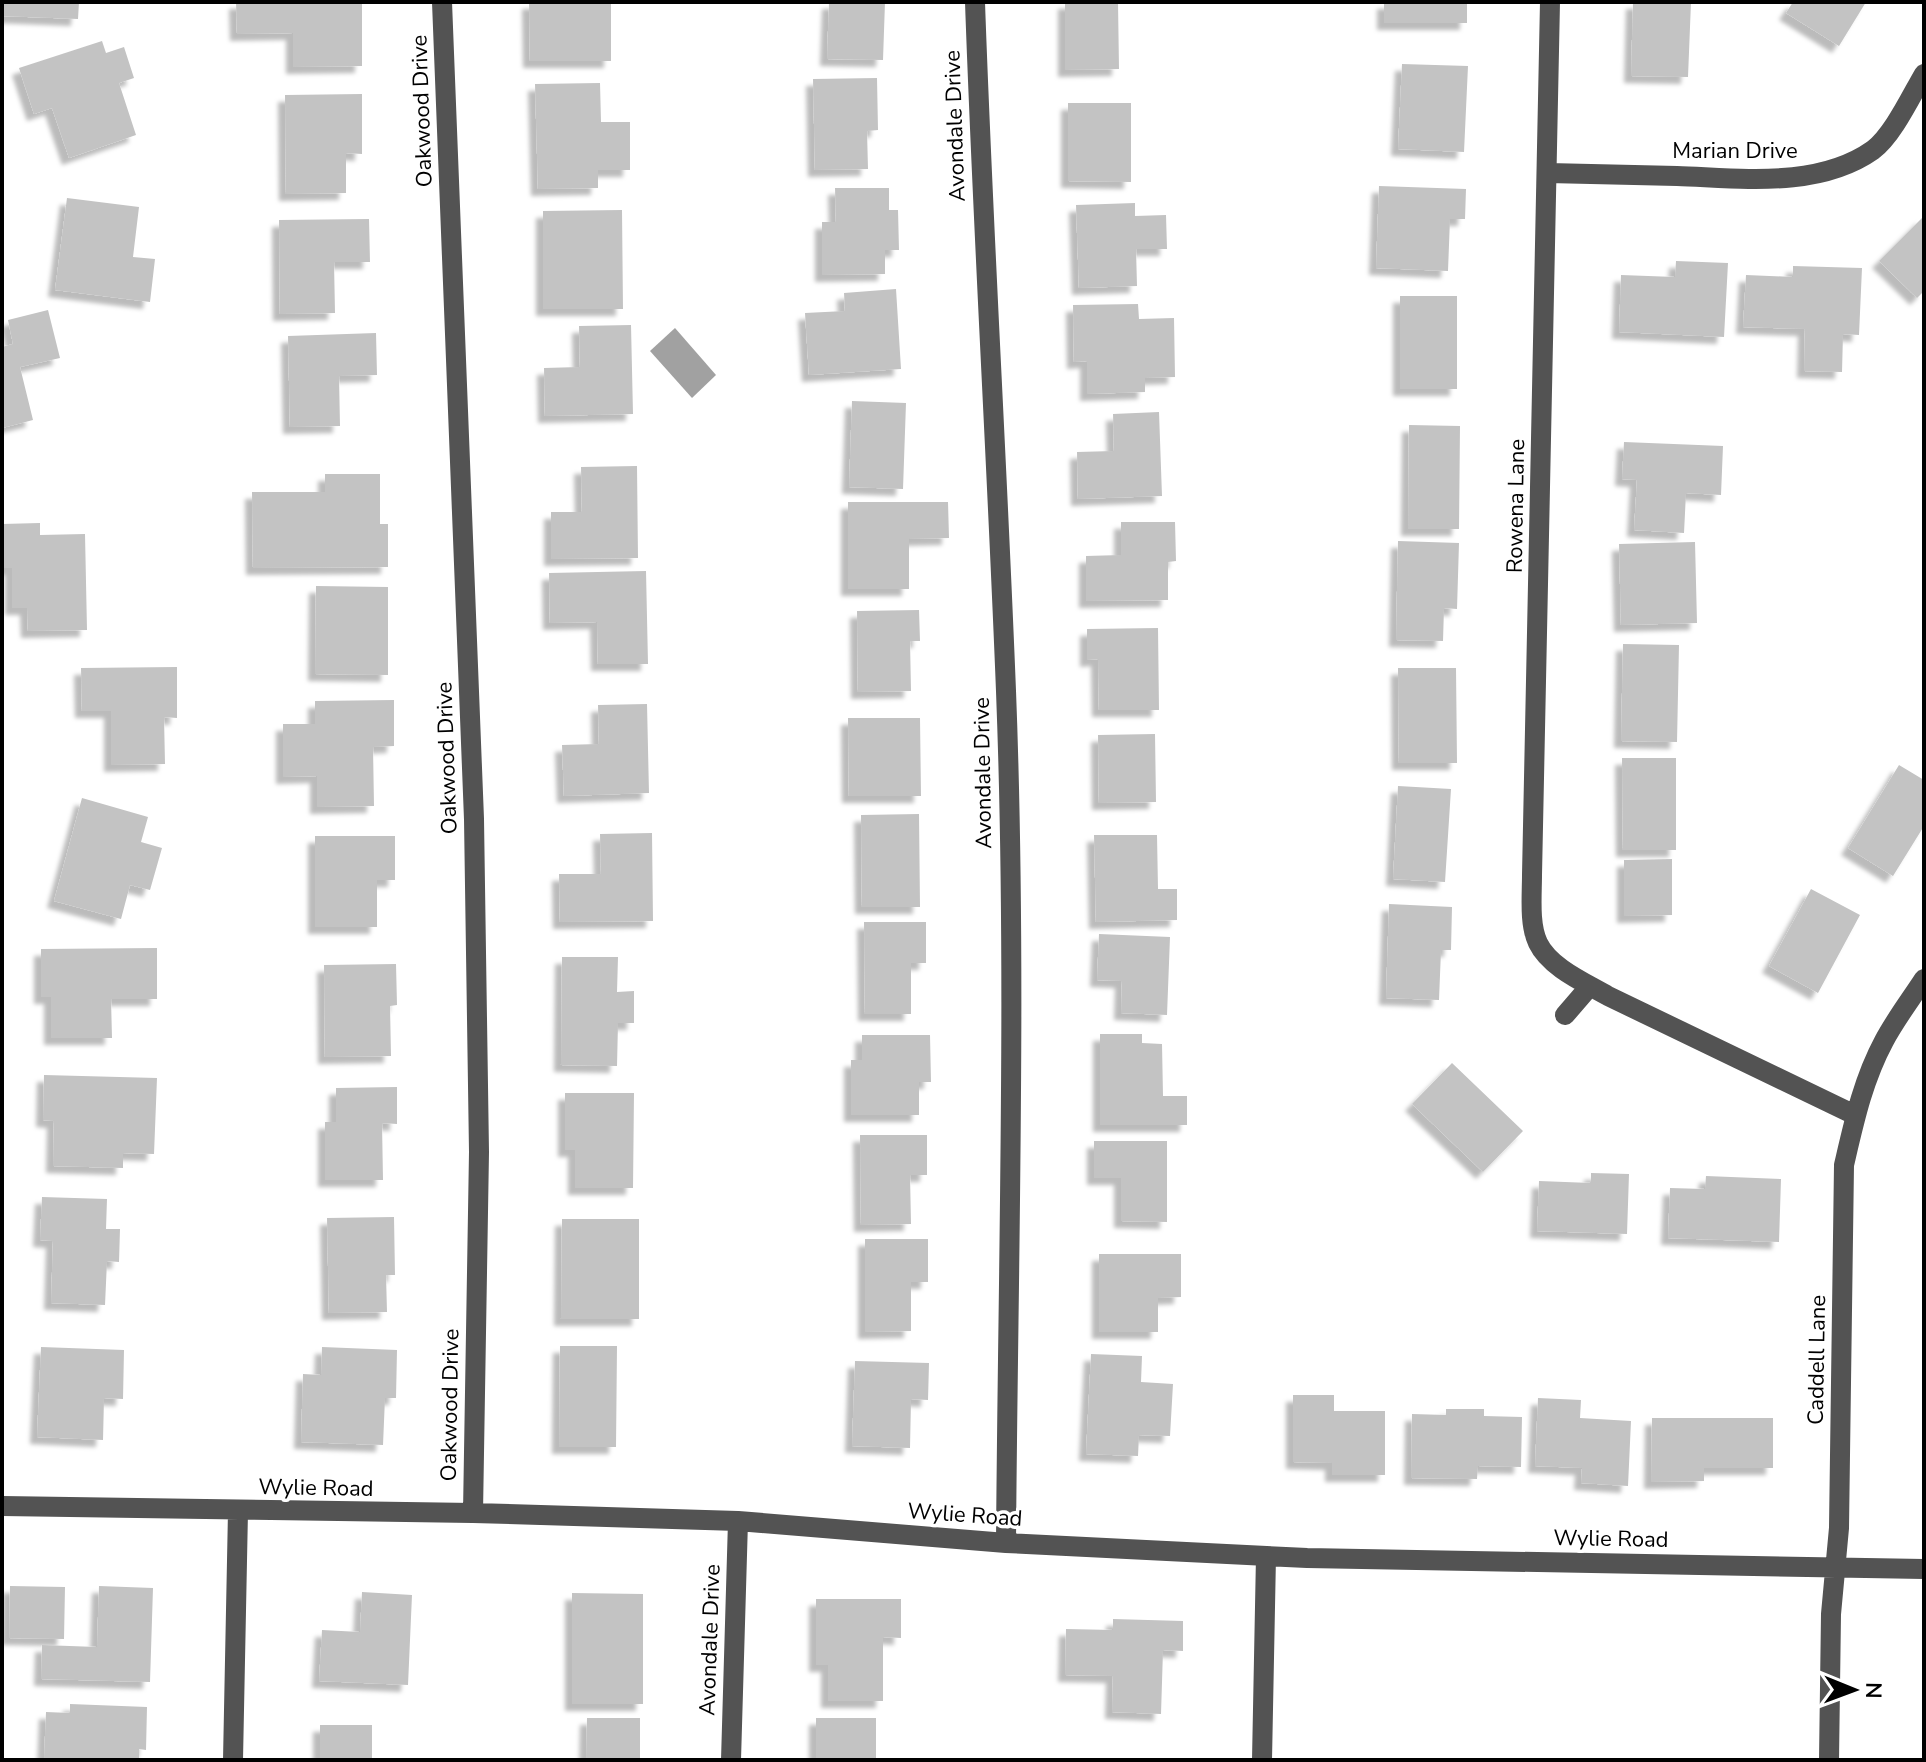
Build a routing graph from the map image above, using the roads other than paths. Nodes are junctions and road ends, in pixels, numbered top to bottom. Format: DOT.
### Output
graph roads {
  1 [pos="442,2"];
  2 [pos="975,2"];
  3 [pos="1550,2"];
  4 [pos="1924,74"];
  5 [pos="1548,173"];
  6 [pos="1924,979"];
  7 [pos="1590,986"];
  8 [pos="1565,1015"];
  9 [pos="1855,1115"];
  10 [pos="2,1506"];
  11 [pos="238,1511"];
  12 [pos="473,1513"];
  13 [pos="738,1521"];
  14 [pos="1006,1543"];
  15 [pos="1266,1556"];
  16 [pos="1836,1567"];
  17 [pos="1924,1569"];
  18 [pos="233,1760"];
  19 [pos="731,1760"];
  20 [pos="1262,1760"];
  21 [pos="1829,1760"];
  1 -- 12 [label="street, Oakwood Drive"];
  2 -- 14 [label="street, Avondale Drive"];
  3 -- 5 [label="street, Rowena Lane"];
  4 -- 5 [label="street, Marian Drive"];
  5 -- 7 [label="street, Rowena Lane"];
  6 -- 9 [label="street, Caddell Lane"];
  7 -- 8 [label="street"];
  7 -- 9 [label="street, Rowena Lane"];
  9 -- 16 [label="street, Caddell Lane"];
  10 -- 11 [label="street, Wylie Road"];
  11 -- 12 [label="street, Wylie Road"];
  11 -- 18 [label="street"];
  12 -- 13 [label="street, Wylie Road"];
  13 -- 14 [label="street, Wylie Road"];
  13 -- 19 [label="street, Avondale Drive"];
  14 -- 15 [label="street, Wylie Road"];
  15 -- 16 [label="street, Wylie Road"];
  15 -- 20 [label="street"];
  16 -- 17 [label="street, Wylie Road"];
  16 -- 21 [label="street, Caddell Lane"];
}
